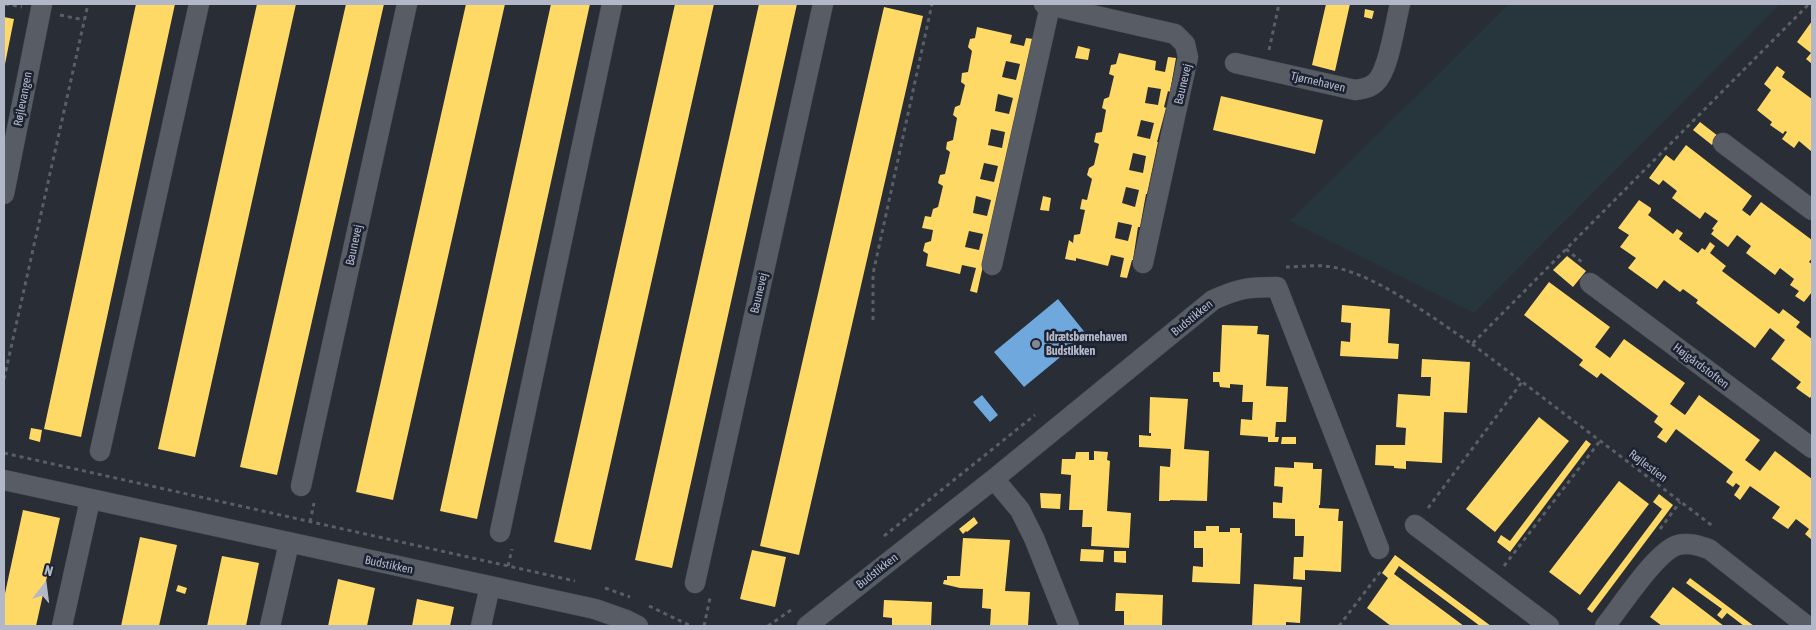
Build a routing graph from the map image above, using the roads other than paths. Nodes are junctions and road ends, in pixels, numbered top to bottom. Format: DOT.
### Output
graph roads {
  1 [pos="42,4"];
  2 [pos="199,4"];
  3 [pos="407,4"];
  4 [pos="612,4"];
  5 [pos="823,4"];
  6 [pos="1400,4"];
  7 [pos="1047,5"];
  8 [pos="1235,63"];
  9 [pos="1723,143"];
  10 [pos="4,194"];
  11 [pos="1812,210"];
  12 [pos="1143,263"];
  13 [pos="992,265"];
  14 [pos="1590,283"];
  15 [pos="1812,448"];
  16 [pos="100,451"];
  17 [pos="994,479"];
  18 [pos="4,480"];
  19 [pos="301,486"];
  20 [pos="90,500"];
  21 [pos="1415,525"];
  22 [pos="500,532"];
  23 [pos="289,543"];
  24 [pos="1379,549"];
  25 [pos="695,583"];
  26 [pos="490,586"];
  27 [pos="593,618"];
  28 [pos="62,626"];
  29 [pos="270,626"];
  30 [pos="481,626"];
  31 [pos="638,626"];
  32 [pos="807,626"];
  33 [pos="1070,626"];
  34 [pos="1549,626"];
  35 [pos="1606,626"];
  36 [pos="1807,626"];
  1 -- 10 [label="street, Røjlevangen"];
  2 -- 16 [label="street"];
  3 -- 19 [label="street, Baunevej"];
  4 -- 22 [label="street"];
  5 -- 25 [label="street, Baunevej"];
  6 -- 8 [label="street, Tjørnehaven"];
  7 -- 12 [label="street, Baunevej"];
  7 -- 13 [label="street, Baunevej"];
  9 -- 11 [label="street"];
  14 -- 15 [label="street, Højgårdstoften"];
  17 -- 24 [label="street, Budstikken"];
  17 -- 32 [label="street, Budstikken"];
  17 -- 33 [label="street"];
  18 -- 20 [label="street, Budstikken"];
  20 -- 23 [label="street, Budstikken"];
  20 -- 28 [label="street"];
  21 -- 34 [label="street"];
  23 -- 26 [label="street, Budstikken"];
  23 -- 29 [label="street"];
  26 -- 27 [label="street, Budstikken"];
  26 -- 30 [label="street"];
  27 -- 31 [label="street, Budstikken"];
  35 -- 36 [label="street"];
}
